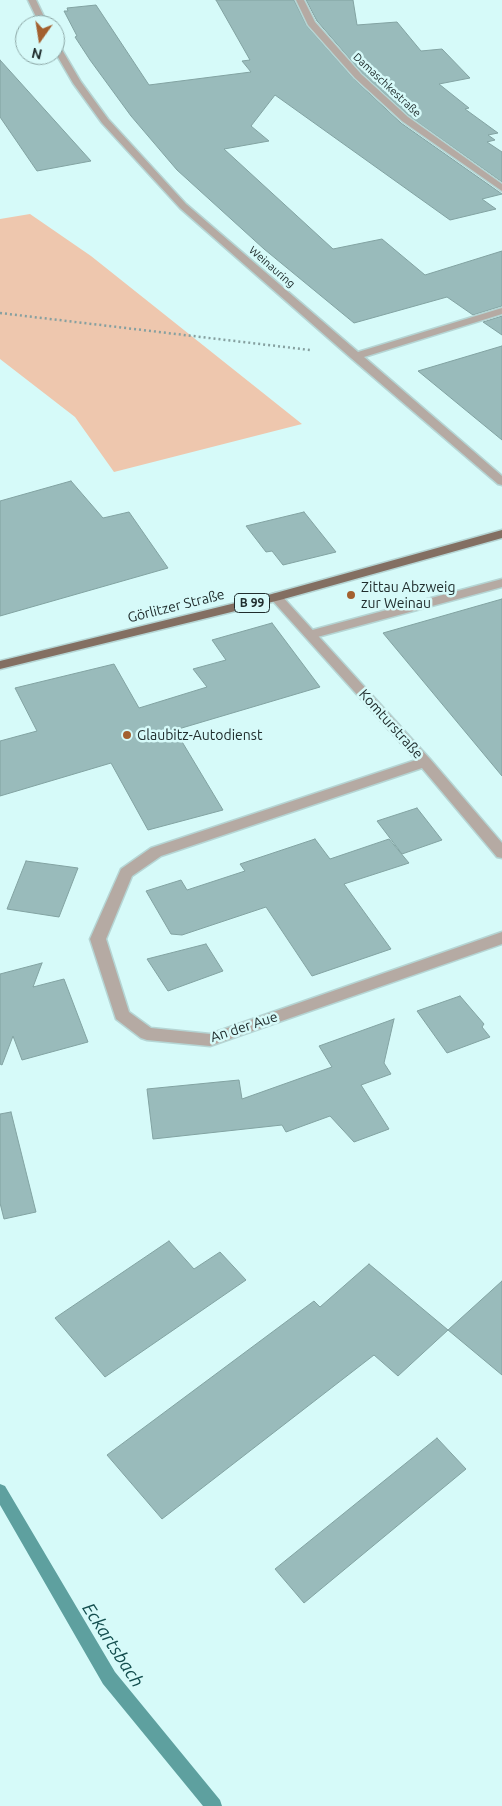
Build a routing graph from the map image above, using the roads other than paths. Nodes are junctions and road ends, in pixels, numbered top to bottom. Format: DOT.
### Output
graph roads {
  1 [pos="32,0"];
  2 [pos="300,0"];
  3 [pos="39,15"];
  4 [pos="65,62"];
  5 [pos="502,188"];
  6 [pos="502,311"];
  7 [pos="355,356"];
  8 [pos="502,482"];
  9 [pos="502,534"];
  10 [pos="502,583"];
  11 [pos="276,597"];
  12 [pos="310,635"];
  13 [pos="0,664"];
  14 [pos="425,762"];
  15 [pos="502,853"];
  16 [pos="502,938"];
  1 -- 3 [label="street"];
  2 -- 5 [label="street, Damaschkestraße"];
  4 -- 7 [label="street, Weinauring"];
  6 -- 7 [label="street"];
  7 -- 8 [label="street, Weinauring"];
  9 -- 11 [label="main road, Görlitzer Straße / B 99"];
  10 -- 12 [label="street"];
  11 -- 12 [label="street, Komturstraße"];
  11 -- 13 [label="main road, Görlitzer Straße / B 99"];
  12 -- 14 [label="street, Komturstraße"];
  14 -- 15 [label="street, Komturstraße"];
  14 -- 16 [label="street, An der Aue"];
}
